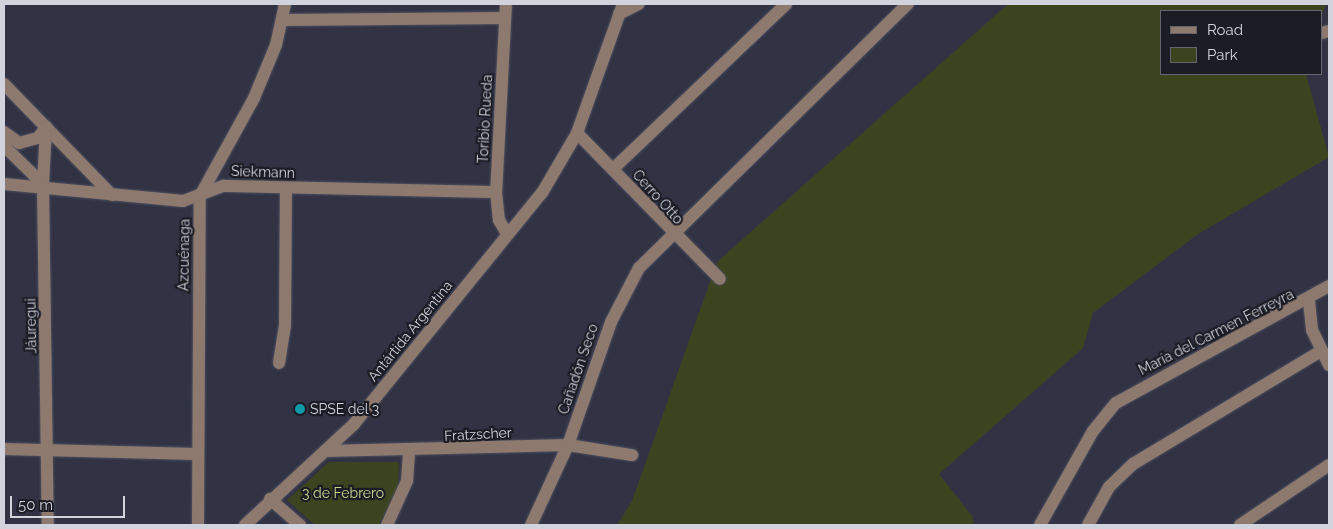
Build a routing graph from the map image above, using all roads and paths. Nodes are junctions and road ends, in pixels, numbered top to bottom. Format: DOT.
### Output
graph roads {
  1 [pos="286,4"];
  2 [pos="506,4"];
  3 [pos="639,4"];
  4 [pos="786,4"];
  5 [pos="908,4"];
  6 [pos="621,9"];
  7 [pos="505,18"];
  8 [pos="283,20"];
  9 [pos="4,84"];
  10 [pos="46,127"];
  11 [pos="4,132"];
  12 [pos="577,133"];
  13 [pos="4,146"];
  14 [pos="613,169"];
  15 [pos="4,184"];
  16 [pos="43,184"];
  17 [pos="286,188"];
  18 [pos="496,192"];
  19 [pos="112,195"];
  20 [pos="200,196"];
  21 [pos="671,233"];
  22 [pos="507,234"];
  23 [pos="720,279"];
  24 [pos="1329,286"];
  25 [pos="1309,301"];
  26 [pos="1322,351"];
  27 [pos="280,363"];
  28 [pos="1329,365"];
  29 [pos="568,445"];
  30 [pos="49,448"];
  31 [pos="4,449"];
  32 [pos="325,451"];
  33 [pos="409,452"];
  34 [pos="196,454"];
  35 [pos="632,455"];
  36 [pos="1329,465"];
  37 [pos="270,499"];
  38 [pos="48,525"];
  39 [pos="198,525"];
  40 [pos="245,525"];
  41 [pos="300,525"];
  42 [pos="387,525"];
  43 [pos="531,525"];
  44 [pos="1040,525"];
  45 [pos="1088,525"];
  46 [pos="1240,525"];
  1 -- 8 [label="street, Azcuénaga"];
  2 -- 7 [label="street, Toribio Rueda"];
  3 -- 6 [label="street"];
  4 -- 14 [label="street"];
  5 -- 21 [label="street, Cañadón Seco"];
  6 -- 12 [label="street, Antártida Argentina"];
  7 -- 8 [label="street"];
  7 -- 18 [label="street, Toribio Rueda"];
  8 -- 20 [label="street, Azcuénaga"];
  9 -- 10 [label="street"];
  10 -- 11 [label="street"];
  10 -- 16 [label="street, Jáuregui"];
  10 -- 19 [label="street"];
  12 -- 14 [label="street, Cerro Otto"];
  12 -- 22 [label="street, Antártida Argentina"];
  13 -- 16 [label="street"];
  14 -- 21 [label="street, Cerro Otto"];
  15 -- 16 [label="street, Siekmann"];
  16 -- 19 [label="street, Siekmann"];
  16 -- 30 [label="street, Jáuregui"];
  17 -- 18 [label="street, Siekmann"];
  17 -- 20 [label="street, Siekmann"];
  17 -- 27 [label="street"];
  18 -- 22 [label="street, Toribio Rueda"];
  19 -- 20 [label="street, Siekmann"];
  20 -- 34 [label="street, Azcuénaga"];
  21 -- 23 [label="street, Cerro Otto"];
  21 -- 29 [label="street, Cañadón Seco"];
  22 -- 32 [label="street, Antártida Argentina"];
  24 -- 25 [label="street, María del Carmen Ferreyra"];
  25 -- 26 [label="street"];
  25 -- 44 [label="street, María del Carmen Ferreyra"];
  26 -- 28 [label="street"];
  26 -- 45 [label="street"];
  29 -- 33 [label="street, Fratzscher"];
  29 -- 35 [label="street, Fratzscher"];
  29 -- 43 [label="street, Cañadón Seco"];
  30 -- 31 [label="street"];
  30 -- 34 [label="street"];
  30 -- 38 [label="street, Jáuregui"];
  32 -- 33 [label="street, Fratzscher"];
  32 -- 37 [label="street, Antártida Argentina"];
  33 -- 42 [label="street"];
  34 -- 39 [label="street, Azcuénaga"];
  36 -- 46 [label="street"];
  37 -- 40 [label="street, Antártida Argentina"];
  37 -- 41 [label="street"];
}
